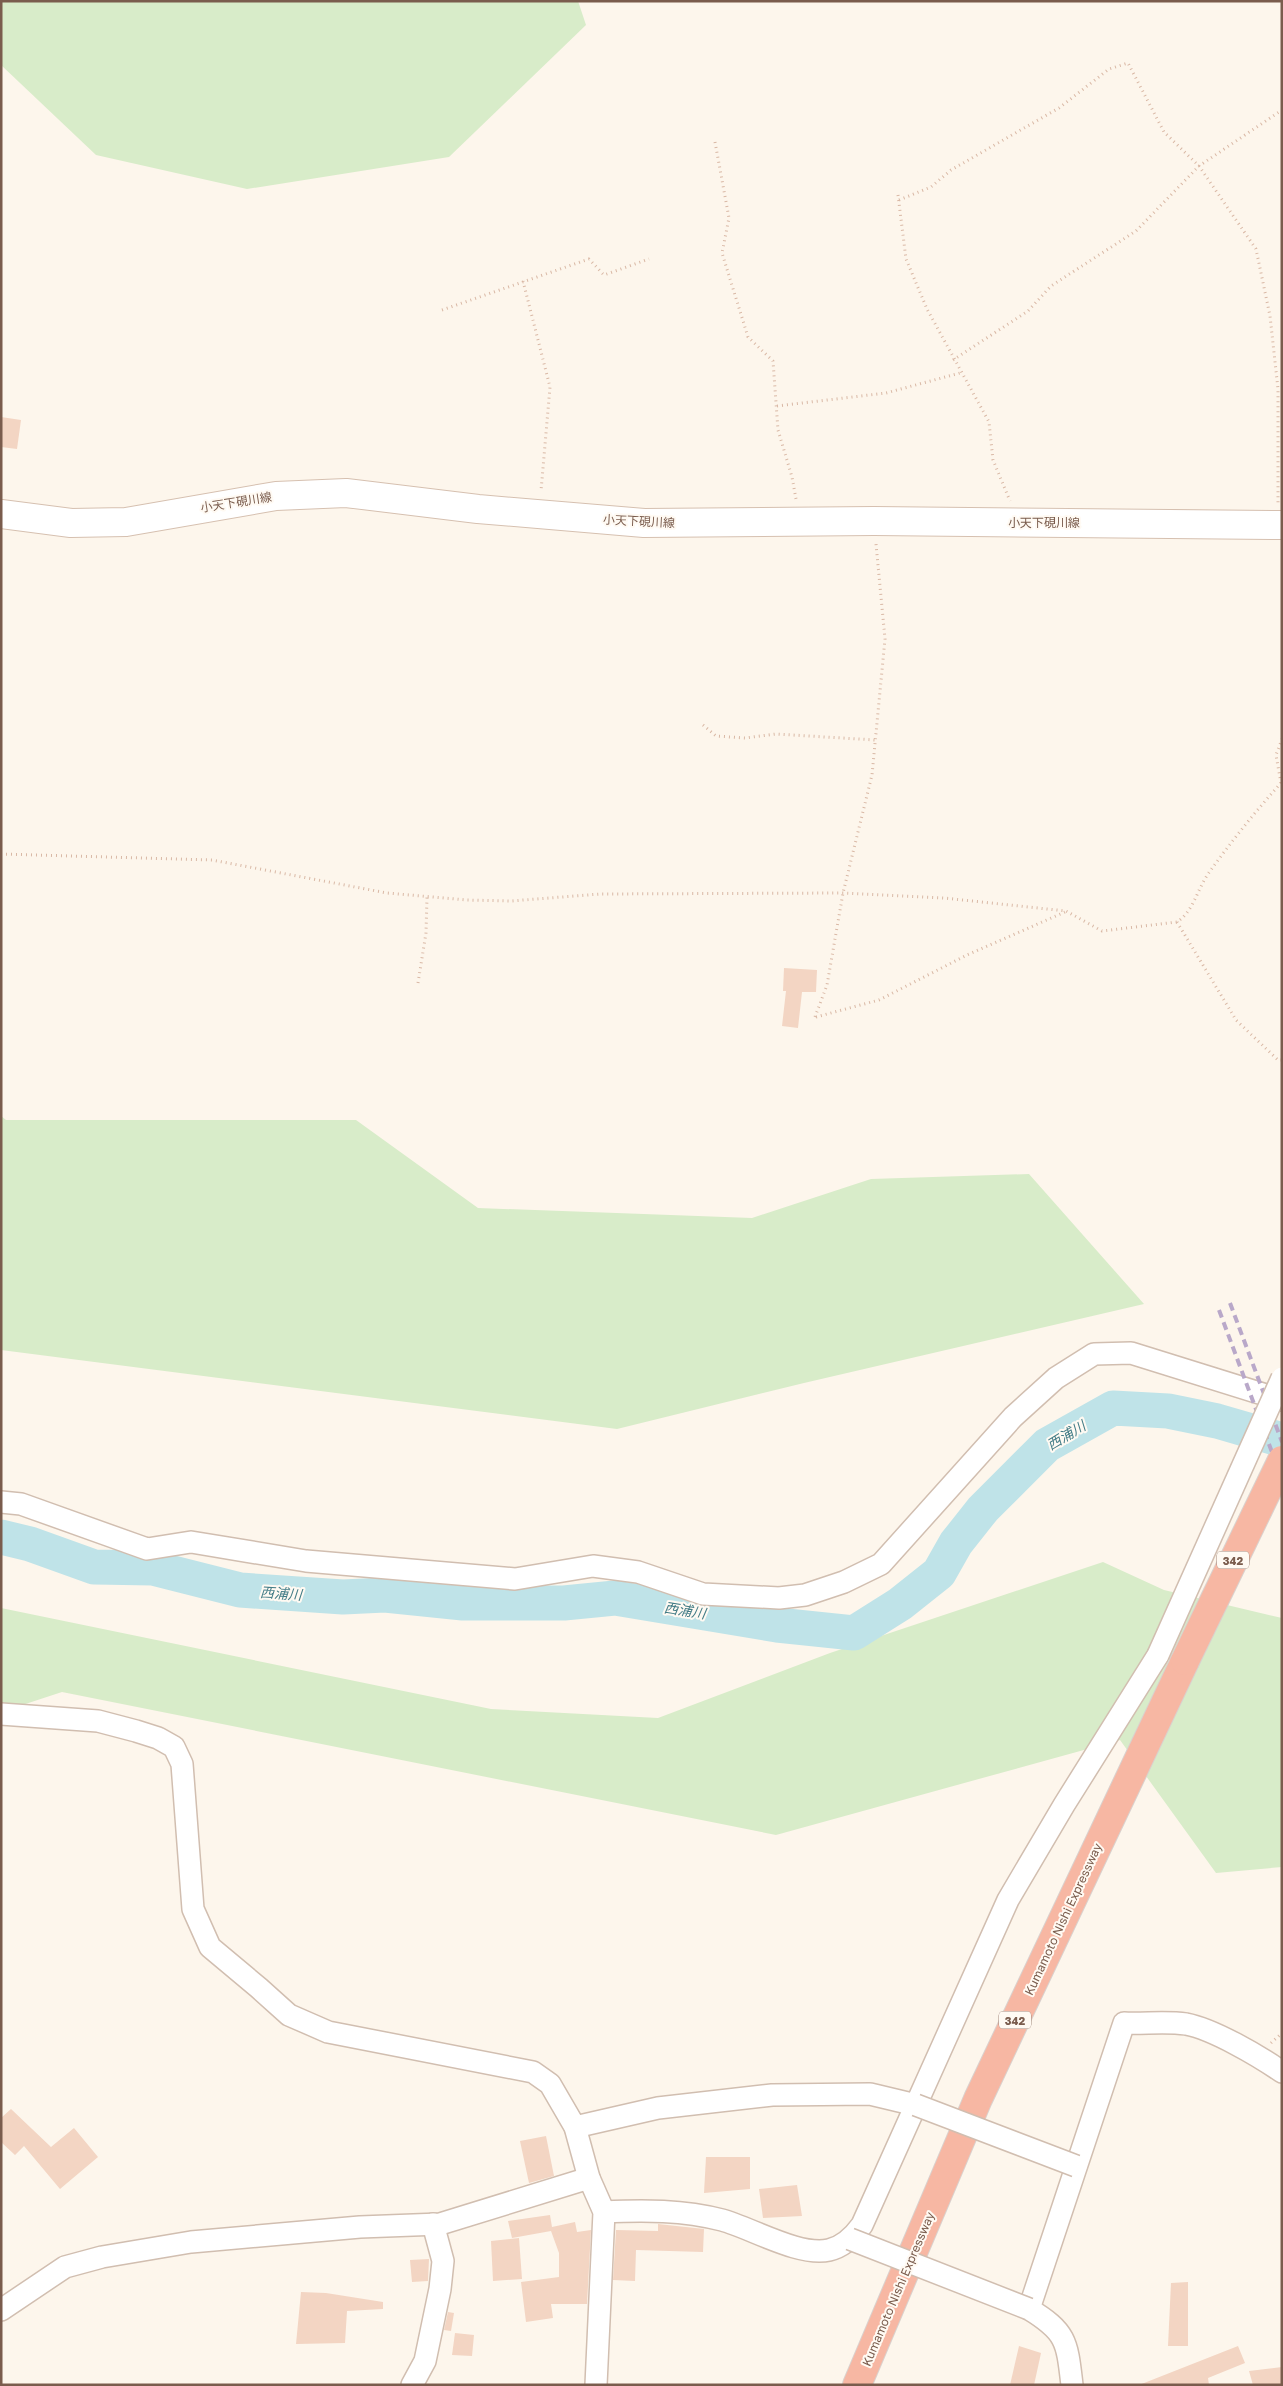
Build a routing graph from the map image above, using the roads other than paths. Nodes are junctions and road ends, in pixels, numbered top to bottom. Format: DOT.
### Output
graph roads {
  1 [pos="1,514"];
  2 [pos="1280,524"];
  3 [pos="1282,1378"];
  4 [pos="1282,1400"];
  5 [pos="1282,1460"];
  6 [pos="1,1502"];
  7 [pos="1,1714"];
  8 [pos="1282,2072"];
  9 [pos="916,2106"];
  10 [pos="575,2127"];
  11 [pos="1076,2166"];
  12 [pos="589,2178"];
  13 [pos="604,2212"];
  14 [pos="433,2224"];
  15 [pos="850,2239"];
  16 [pos="1029,2309"];
  17 [pos="1,2310"];
  18 [pos="412,2385"];
  19 [pos="596,2385"];
  20 [pos="857,2385"];
  21 [pos="1072,2385"];
  1 -- 2 [label="main road, 小天下硯川線"];
  3 -- 9 [label="street, bridge"];
  4 -- 6 [label="street"];
  5 -- 20 [label="highway, Kumamoto Nishi Expressway / 342, bridge"];
  7 -- 10 [label="street"];
  8 -- 11 [label="street"];
  9 -- 10 [label="street"];
  9 -- 11 [label="street, bridge"];
  9 -- 15 [label="street"];
  10 -- 12 [label="street"];
  11 -- 16 [label="street"];
  12 -- 13 [label="street"];
  12 -- 14 [label="street"];
  13 -- 15 [label="street"];
  13 -- 19 [label="street"];
  14 -- 17 [label="street"];
  14 -- 18 [label="street"];
  15 -- 16 [label="street, bridge"];
  16 -- 21 [label="street"];
}
